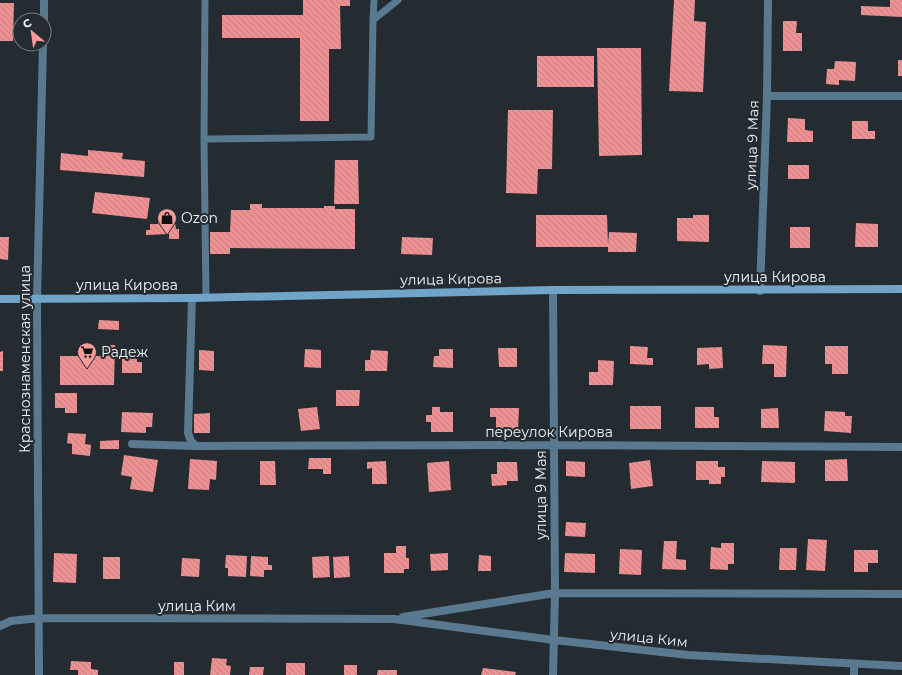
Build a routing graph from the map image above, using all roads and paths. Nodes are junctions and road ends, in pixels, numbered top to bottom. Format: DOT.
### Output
graph roads {
  1 [pos="44,0"];
  2 [pos="205,0"];
  3 [pos="374,0"];
  4 [pos="398,0"];
  5 [pos="768,0"];
  6 [pos="44,12"];
  7 [pos="373,20"];
  8 [pos="43,52"];
  9 [pos="767,96"];
  10 [pos="902,96"];
  11 [pos="204,139"];
  12 [pos="902,289"];
  13 [pos="554,290"];
  14 [pos="760,290"];
  15 [pos="206,297"];
  16 [pos="192,298"];
  17 [pos="0,299"];
  18 [pos="37,299"];
  19 [pos="132,444"];
  20 [pos="554,445"];
  21 [pos="196,446"];
  22 [pos="902,447"];
  23 [pos="555,593"];
  24 [pos="902,594"];
  25 [pos="0,618"];
  26 [pos="39,618"];
  27 [pos="394,619"];
  28 [pos="11,621"];
  29 [pos="0,626"];
  30 [pos="554,640"];
  31 [pos="854,664"];
  32 [pos="902,666"];
  33 [pos="39,675"];
  34 [pos="553,675"];
  35 [pos="854,675"];
  1 -- 6 [label="street"];
  2 -- 11 [label="lane"];
  3 -- 7 [label="lane"];
  4 -- 7 [label="lane"];
  5 -- 9 [label="street, улица 9 Мая"];
  7 -- 11 [label="lane"];
  8 -- 18 [label="street, Краснознаменская улица"];
  9 -- 10 [label="street"];
  9 -- 14 [label="street, улица 9 Мая"];
  11 -- 15 [label="lane"];
  12 -- 14 [label="street, улица Кирова"];
  13 -- 14 [label="street, улица Кирова"];
  13 -- 15 [label="street, улица Кирова"];
  13 -- 20 [label="street, улица 9 Мая"];
  15 -- 16 [label="street, улица Кирова"];
  16 -- 18 [label="street, улица Кирова"];
  16 -- 21 [label="street"];
  17 -- 18 [label="street, улица Кирова"];
  18 -- 26 [label="street, Краснознаменская улица"];
  19 -- 21 [label="street, переулок Кирова"];
  20 -- 21 [label="street, переулок Кирова"];
  20 -- 22 [label="street, переулок Кирова"];
  20 -- 23 [label="street, улица 9 Мая"];
  23 -- 24 [label="street, улица Ким"];
  23 -- 27 [label="street, улица Ким"];
  23 -- 30 [label="street, улица 9 Мая"];
  25 -- 28 [label="street"];
  26 -- 27 [label="street, улица Ким"];
  26 -- 28 [label="street, улица Ким"];
  26 -- 33 [label="street, Краснознаменская улица"];
  27 -- 30 [label="street, улица Ким"];
  28 -- 29 [label="street, улица Ким"];
  30 -- 31 [label="street, улица Ким"];
  30 -- 34 [label="street, улица 9 Мая"];
  31 -- 32 [label="street, улица Ким"];
  31 -- 35 [label="street"];
}
